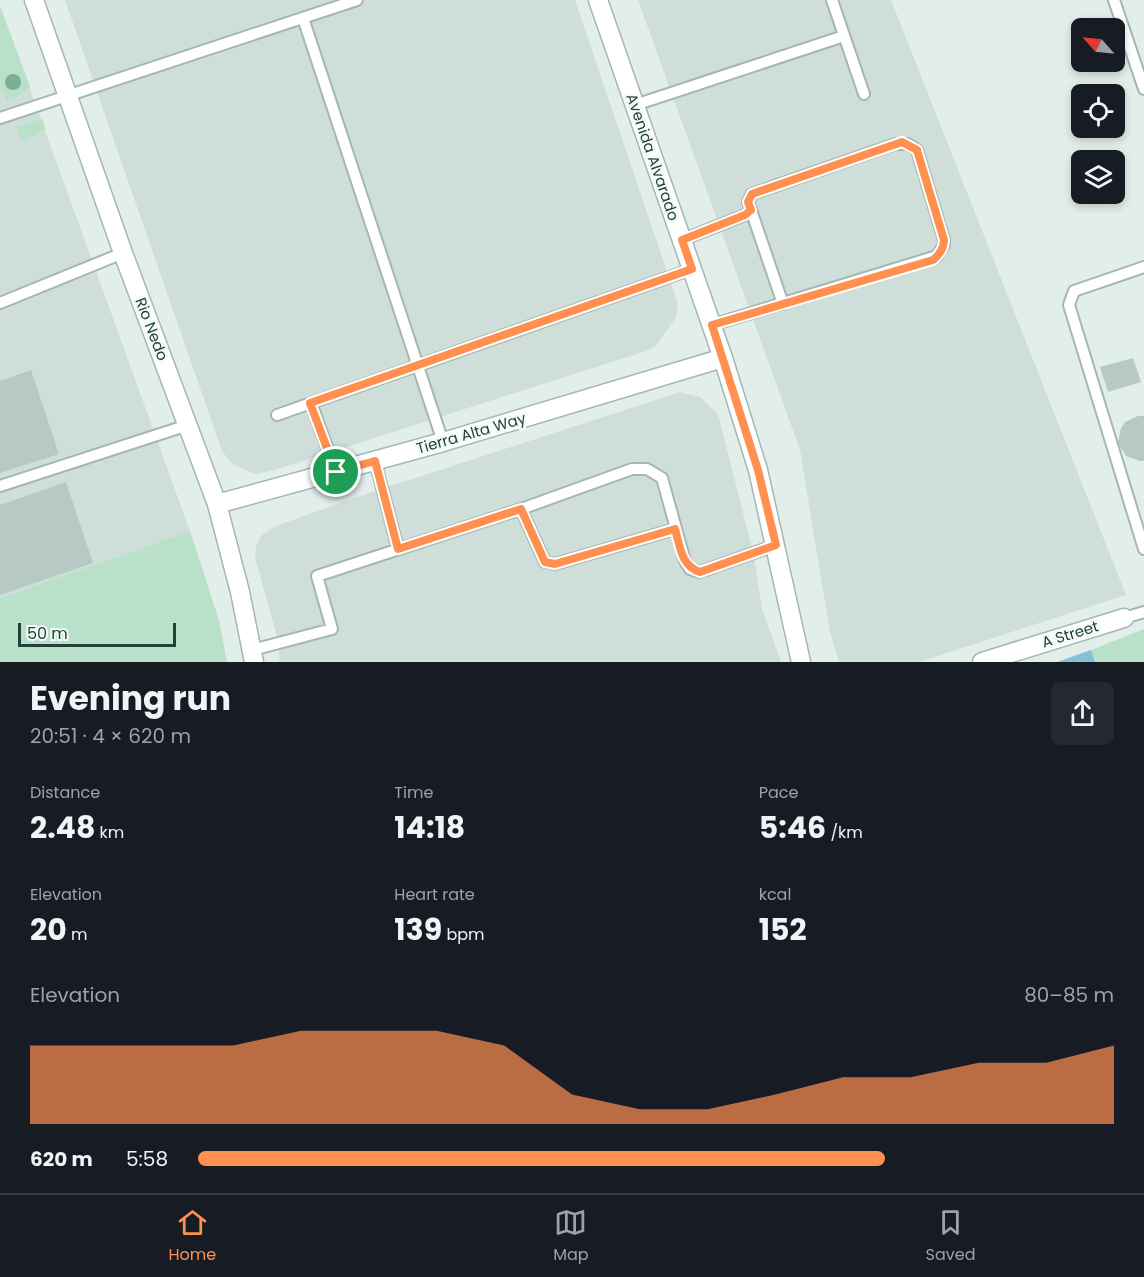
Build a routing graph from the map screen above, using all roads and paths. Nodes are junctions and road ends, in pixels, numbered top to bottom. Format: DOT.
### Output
graph roads {
  1 [pos="34,0"];
  2 [pos="357,0"];
  3 [pos="598,0"];
  4 [pos="832,0"];
  5 [pos="1114,0"];
  6 [pos="303,18"];
  7 [pos="844,36"];
  8 [pos="1143,83"];
  9 [pos="68,94"];
  10 [pos="864,94"];
  11 [pos="635,105"];
  12 [pos="0,118"];
  13 [pos="751,210"];
  14 [pos="682,240"];
  15 [pos="123,253"];
  16 [pos="1144,267"];
  17 [pos="692,269"];
  18 [pos="0,303"];
  19 [pos="783,304"];
  20 [pos="712,325"];
  21 [pos="723,358"];
  22 [pos="417,365"];
  23 [pos="310,403"];
  24 [pos="277,415"];
  25 [pos="188,425"];
  26 [pos="443,442"];
  27 [pos="375,461"];
  28 [pos="336,472"];
  29 [pos="0,486"];
  30 [pos="217,504"];
  31 [pos="521,509"];
  32 [pos="675,529"];
  33 [pos="776,545"];
  34 [pos="398,549"];
  35 [pos="1144,549"];
  36 [pos="1144,612"];
  37 [pos="1124,618"];
  38 [pos="253,656"];
  39 [pos="801,662"];
  40 [pos="982,662"];
  1 -- 9 [label="street, Rio Nedo"];
  2 -- 6 [label="lane"];
  3 -- 11 [label="street, Avenida Alvarado"];
  4 -- 7 [label="lane"];
  5 -- 8 [label="lane"];
  6 -- 9 [label="lane"];
  6 -- 22 [label="lane"];
  7 -- 10 [label="lane"];
  7 -- 11 [label="lane"];
  9 -- 12 [label="lane"];
  9 -- 15 [label="street, Rio Nedo"];
  11 -- 14 [label="street, Avenida Alvarado"];
  13 -- 14 [label="lane"];
  13 -- 19 [label="lane"];
  13 -- 19 [label="lane"];
  14 -- 17 [label="street, Avenida Alvarado"];
  15 -- 18 [label="lane"];
  15 -- 25 [label="street, Rio Nedo"];
  16 -- 35 [label="lane"];
  17 -- 20 [label="street, Avenida Alvarado"];
  17 -- 22 [label="lane"];
  19 -- 20 [label="lane"];
  20 -- 21 [label="street, Avenida Alvarado"];
  21 -- 26 [label="street, Tierra Alta Way"];
  21 -- 33 [label="street, Avenida Alvarado"];
  22 -- 23 [label="lane"];
  22 -- 26 [label="lane"];
  23 -- 24 [label="lane"];
  23 -- 28 [label="lane"];
  25 -- 29 [label="lane"];
  25 -- 30 [label="street, Rio Nedo"];
  26 -- 27 [label="street, Tierra Alta Way"];
  27 -- 28 [label="street, Tierra Alta Way"];
  27 -- 34 [label="lane"];
  28 -- 30 [label="street, Tierra Alta Way"];
  30 -- 38 [label="street, Rio Nedo"];
  31 -- 32 [label="lane"];
  31 -- 32 [label="lane"];
  31 -- 34 [label="lane"];
  32 -- 33 [label="lane"];
  33 -- 39 [label="street, Avenida Alvarado"];
  34 -- 38 [label="lane"];
  36 -- 37 [label="lane"];
  37 -- 40 [label="street, A Street"];
}
